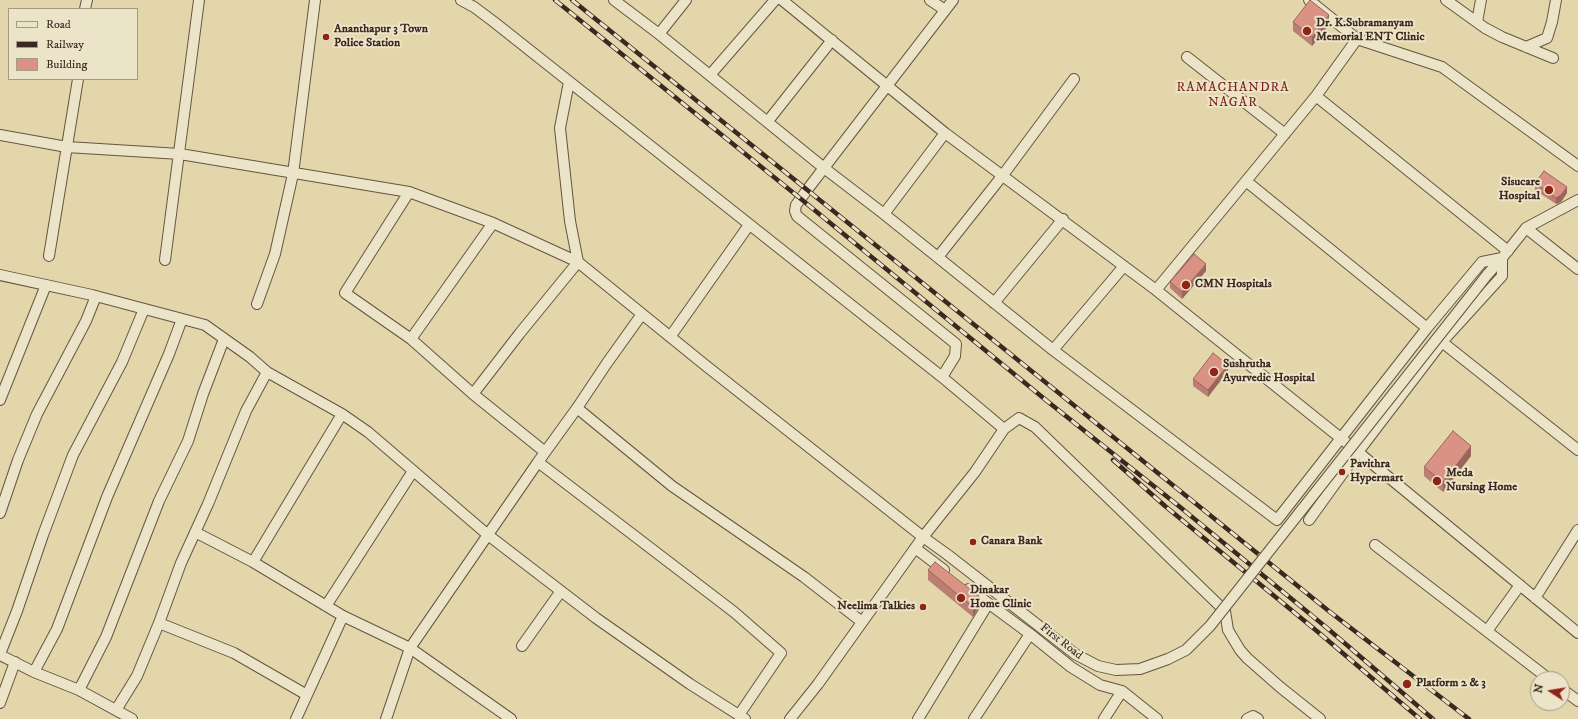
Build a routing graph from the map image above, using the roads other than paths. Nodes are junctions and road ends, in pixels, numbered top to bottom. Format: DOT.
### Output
graph roads {
  1 [pos="199,0"];
  2 [pos="315,0"];
  3 [pos="461,0"];
  4 [pos="614,0"];
  5 [pos="686,0"];
  6 [pos="775,0"];
  7 [pos="782,0"];
  8 [pos="930,0"];
  9 [pos="953,0"];
  10 [pos="1309,0"];
  11 [pos="1446,0"];
  12 [pos="1481,0"];
  13 [pos="1556,0"];
  14 [pos="945,10"];
  15 [pos="1477,22"];
  16 [pos="659,34"];
  17 [pos="1357,39"];
  18 [pos="832,40"];
  19 [pos="1526,47"];
  20 [pos="1187,57"];
  21 [pos="1553,58"];
  22 [pos="710,75"];
  23 [pos="1074,79"];
  24 [pos="78,80"];
  25 [pos="569,82"];
  26 [pos="887,86"];
  27 [pos="1316,96"];
  28 [pos="768,121"];
  29 [pos="945,133"];
  30 [pos="1285,134"];
  31 [pos="0,135"];
  32 [pos="67,147"];
  33 [pos="180,154"];
  34 [pos="1578,166"];
  35 [pos="824,168"];
  36 [pos="293,174"];
  37 [pos="1003,175"];
  38 [pos="1246,181"];
  39 [pos="409,192"];
  40 [pos="1578,200"];
  41 [pos="884,214"];
  42 [pos="1062,219"];
  43 [pos="494,223"];
  44 [pos="749,225"];
  45 [pos="1526,228"];
  46 [pos="1505,254"];
  47 [pos="49,256"];
  48 [pos="938,257"];
  49 [pos="165,260"];
  50 [pos="578,262"];
  51 [pos="1124,266"];
  52 [pos="1578,269"];
  53 [pos="0,275"];
  54 [pos="46,285"];
  55 [pos="1156,290"];
  56 [pos="96,296"];
  57 [pos="994,303"];
  58 [pos="257,304"];
  59 [pos="144,309"];
  60 [pos="642,314"];
  61 [pos="182,319"];
  62 [pos="1427,328"];
  63 [pos="670,337"];
  64 [pos="224,339"];
  65 [pos="411,339"];
  66 [pos="1442,342"];
  67 [pos="1053,350"];
  68 [pos="267,372"];
  69 [pos="942,377"];
  70 [pos="473,394"];
  71 [pos="0,400"];
  72 [pos="577,408"];
  73 [pos="342,414"];
  74 [pos="1004,429"];
  75 [pos="1341,438"];
  76 [pos="1578,450"];
  77 [pos="545,452"];
  78 [pos="1358,452"];
  79 [pos="538,462"];
  80 [pos="413,471"];
  81 [pos="0,513"];
  82 [pos="1309,520"];
  83 [pos="1578,530"];
  84 [pos="195,532"];
  85 [pos="488,536"];
  86 [pos="923,537"];
  87 [pos="1375,545"];
  88 [pos="915,548"];
  89 [pos="253,562"];
  90 [pos="952,576"];
  91 [pos="964,585"];
  92 [pos="1520,585"];
  93 [pos="561,591"];
  94 [pos="1536,598"];
  95 [pos="988,604"];
  96 [pos="326,606"];
  97 [pos="343,616"];
  98 [pos="862,622"];
  99 [pos="159,623"];
  100 [pos="1487,631"];
  101 [pos="1578,633"];
  102 [pos="1030,634"];
  103 [pos="522,646"];
  104 [pos="410,648"];
  105 [pos="0,655"];
  106 [pos="15,662"];
  107 [pos="1539,671"];
  108 [pos="34,672"];
  109 [pos="79,690"];
  110 [pos="1122,691"];
  111 [pos="307,695"];
  112 [pos="0,702"];
  113 [pos="116,710"];
  114 [pos="742,717"];
  115 [pos="132,719"];
  116 [pos="296,719"];
  117 [pos="386,719"];
  118 [pos="511,719"];
  119 [pos="790,719"];
  120 [pos="918,719"];
  121 [pos="974,719"];
  122 [pos="1104,719"];
  123 [pos="1157,719"];
  124 [pos="1247,719"];
  125 [pos="1258,719"];
  126 [pos="1320,719"];
  1 -- 33 [label="street"];
  2 -- 36 [label="street"];
  3 -- 25 [label="street"];
  4 -- 16 [label="street"];
  5 -- 16 [label="street"];
  6 -- 22 [label="street"];
  7 -- 18 [label="street"];
  8 -- 14 [label="street"];
  9 -- 14 [label="street"];
  10 -- 17 [label="street"];
  11 -- 15 [label="street"];
  12 -- 15 [label="street"];
  13 -- 19 [label="street"];
  14 -- 26 [label="street"];
  15 -- 19 [label="street"];
  16 -- 22 [label="street"];
  17 -- 27 [label="street"];
  17 -- 34 [label="street"];
  18 -- 26 [label="street"];
  18 -- 28 [label="street"];
  19 -- 21 [label="street"];
  20 -- 30 [label="street"];
  22 -- 28 [label="street"];
  23 -- 37 [label="street"];
  24 -- 32 [label="street"];
  25 -- 44 [label="street"];
  25 -- 50 [label="street"];
  26 -- 29 [label="street"];
  26 -- 35 [label="street"];
  27 -- 30 [label="street"];
  27 -- 46 [label="street"];
  28 -- 35 [label="street"];
  29 -- 37 [label="street"];
  29 -- 41 [label="street"];
  30 -- 38 [label="street"];
  31 -- 32 [label="street"];
  32 -- 33 [label="street"];
  32 -- 47 [label="street"];
  33 -- 36 [label="street"];
  33 -- 49 [label="street"];
  35 -- 41 [label="street"];
  35 -- 69 [label="street"];
  36 -- 39 [label="street"];
  36 -- 58 [label="street"];
  37 -- 42 [label="street"];
  37 -- 48 [label="street"];
  38 -- 55 [label="street"];
  38 -- 62 [label="street"];
  39 -- 43 [label="street"];
  39 -- 65 [label="street"];
  40 -- 45 [label="street"];
  41 -- 48 [label="street"];
  42 -- 51 [label="street"];
  42 -- 57 [label="street"];
  43 -- 50 [label="street"];
  43 -- 65 [label="street"];
  44 -- 63 [label="street"];
  44 -- 69 [label="street"];
  45 -- 46 [label="street"];
  45 -- 52 [label="street"];
  46 -- 62 [label="street"];
  46 -- 66 [label="street"];
  46 -- 86 [label="street, bridge"];
  48 -- 57 [label="street"];
  50 -- 60 [label="street"];
  50 -- 70 [label="street"];
  51 -- 55 [label="street"];
  51 -- 67 [label="street"];
  53 -- 54 [label="street"];
  54 -- 56 [label="street"];
  54 -- 71 [label="street"];
  55 -- 75 [label="street"];
  56 -- 59 [label="street"];
  56 -- 81 [label="street"];
  57 -- 67 [label="street"];
  59 -- 61 [label="street"];
  59 -- 105 [label="street"];
  60 -- 63 [label="street"];
  60 -- 72 [label="street"];
  61 -- 64 [label="street"];
  61 -- 108 [label="street"];
  62 -- 75 [label="street"];
  63 -- 86 [label="street"];
  64 -- 68 [label="street"];
  64 -- 109 [label="street"];
  65 -- 70 [label="street"];
  66 -- 76 [label="street"];
  66 -- 78 [label="street"];
  67 -- 75 [label="street"];
  68 -- 73 [label="street"];
  68 -- 84 [label="street"];
  69 -- 74 [label="street"];
  70 -- 77 [label="street"];
  72 -- 77 [label="street"];
  72 -- 98 [label="street"];
  73 -- 80 [label="street"];
  73 -- 89 [label="street"];
  74 -- 86 [label="street"];
  74 -- 126 [label="street"];
  75 -- 78 [label="street"];
  77 -- 79 [label="street"];
  78 -- 82 [label="street"];
  78 -- 92 [label="street"];
  79 -- 85 [label="street"];
  79 -- 114 [label="street"];
  80 -- 85 [label="street"];
  80 -- 96 [label="street"];
  83 -- 94 [label="street"];
  84 -- 89 [label="street"];
  84 -- 99 [label="street"];
  85 -- 93 [label="street"];
  85 -- 104 [label="street"];
  86 -- 88 [label="street"];
  87 -- 100 [label="street"];
  88 -- 90 [label="street"];
  88 -- 98 [label="street"];
  89 -- 96 [label="street"];
  91 -- 95 [label="street, First Road"];
  92 -- 94 [label="street"];
  92 -- 100 [label="street"];
  93 -- 103 [label="street"];
  93 -- 114 [label="street"];
  94 -- 101 [label="street"];
  95 -- 102 [label="street, First Road"];
  95 -- 120 [label="street"];
  96 -- 97 [label="street"];
  97 -- 104 [label="street"];
  97 -- 111 [label="street"];
  98 -- 119 [label="street"];
  99 -- 111 [label="street"];
  99 -- 113 [label="street"];
  100 -- 107 [label="street"];
  102 -- 110 [label="street, First Road"];
  102 -- 121 [label="street"];
  104 -- 117 [label="street"];
  104 -- 118 [label="street"];
  105 -- 106 [label="street"];
  106 -- 108 [label="street"];
  106 -- 112 [label="street"];
  108 -- 109 [label="street"];
  109 -- 113 [label="street"];
  110 -- 122 [label="street"];
  110 -- 123 [label="street, First Road"];
  111 -- 116 [label="street"];
  113 -- 115 [label="street"];
  124 -- 125 [label="street"];
}
